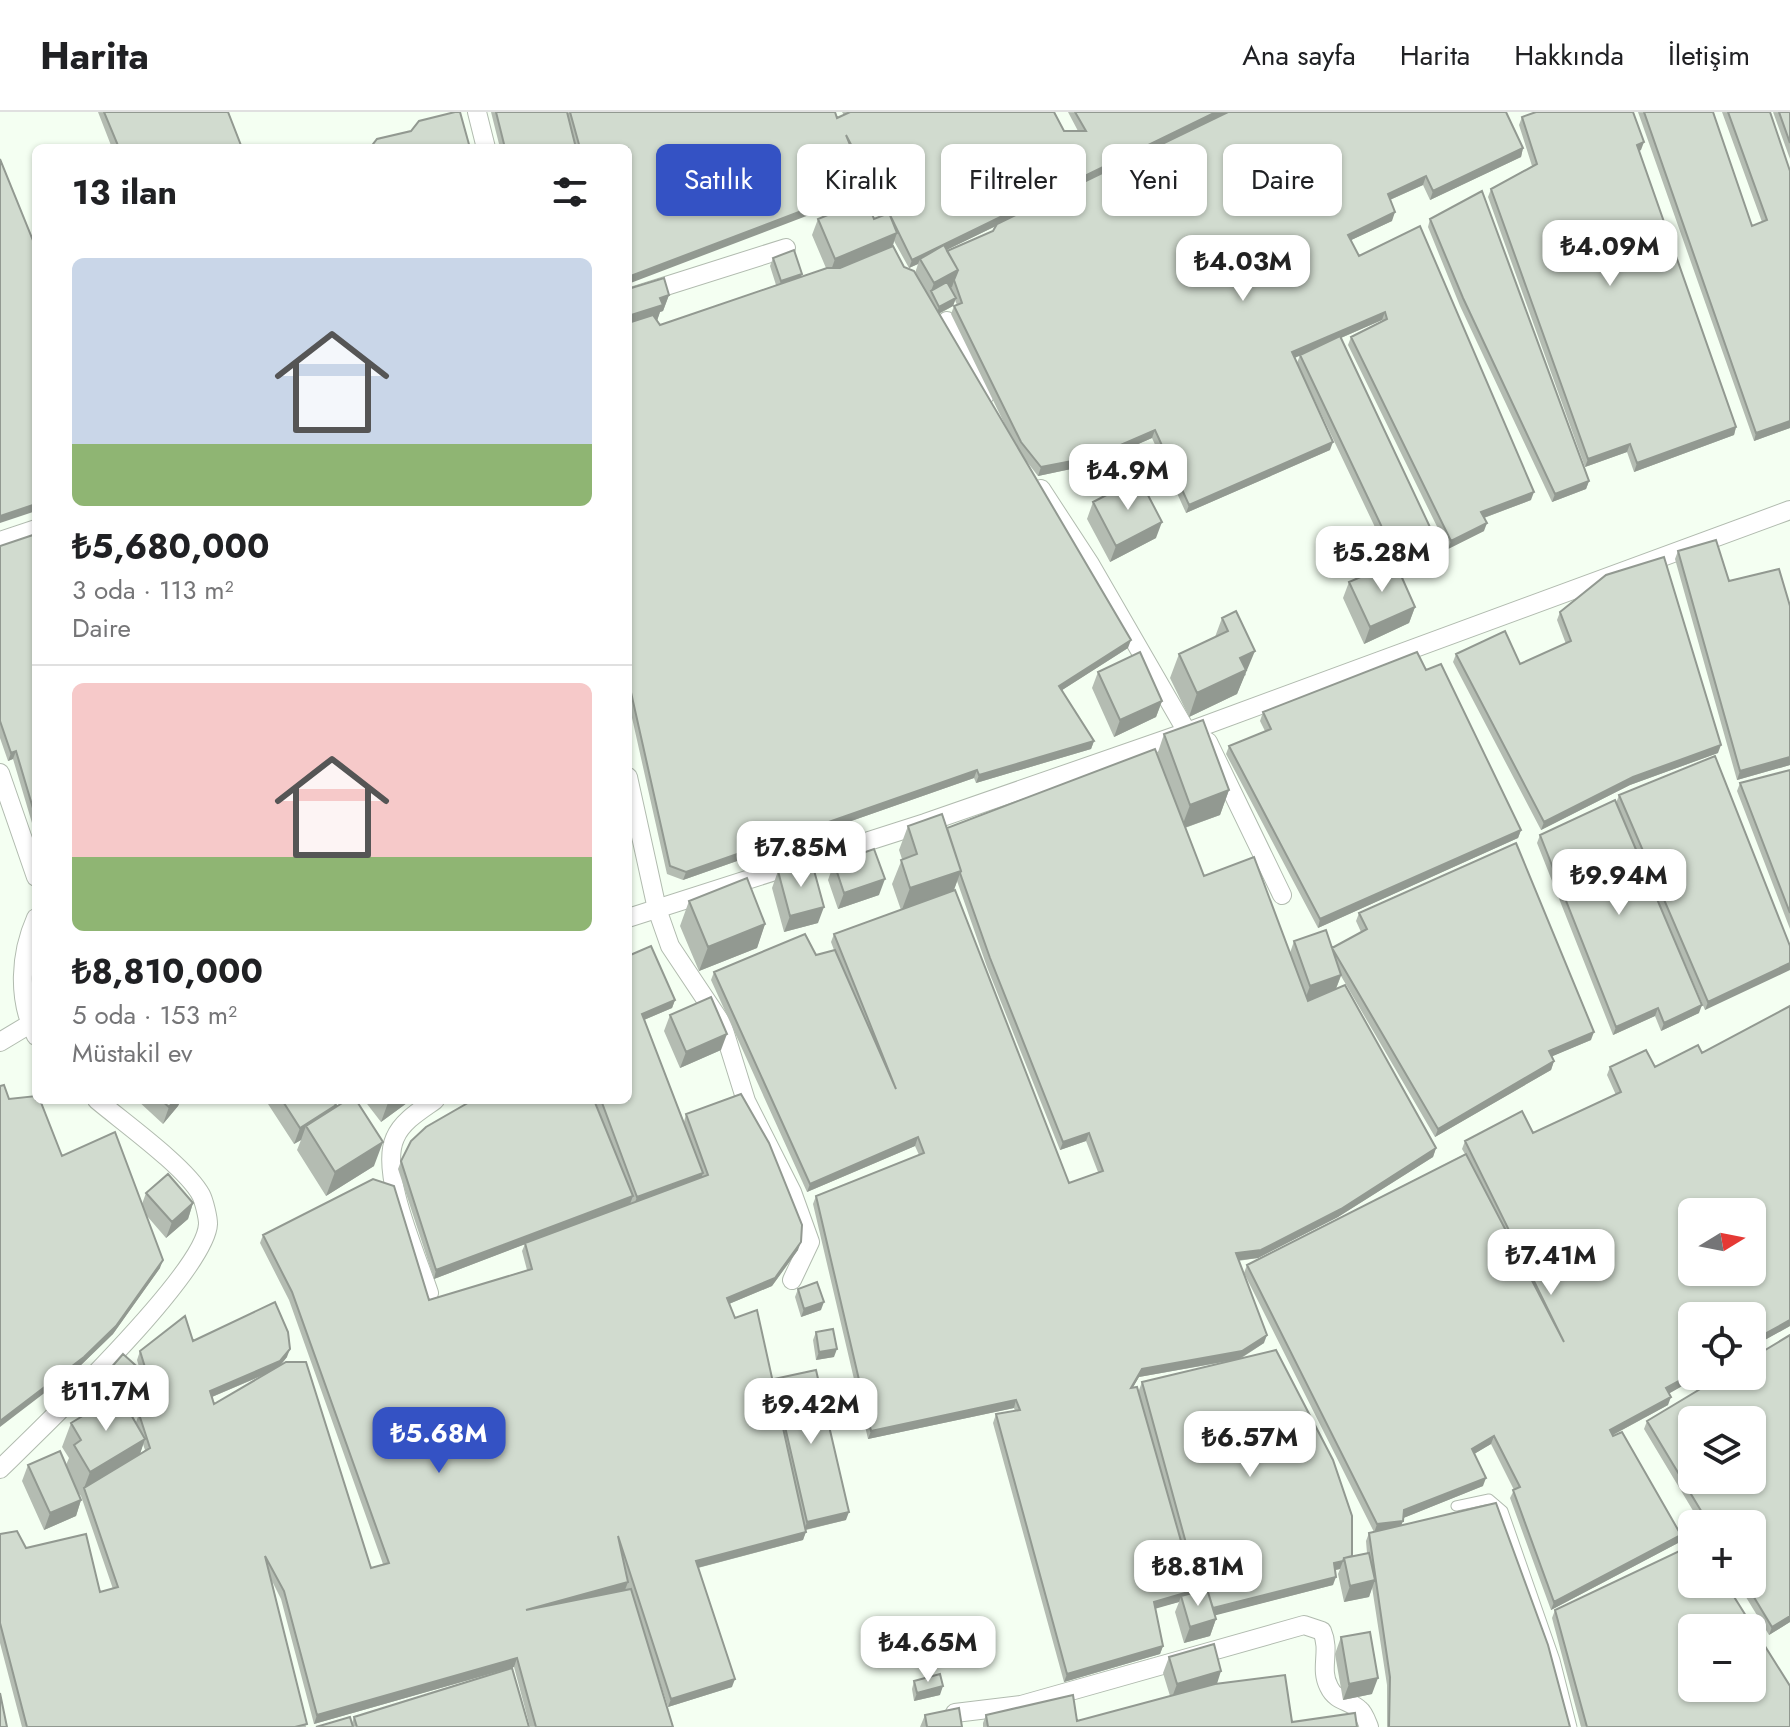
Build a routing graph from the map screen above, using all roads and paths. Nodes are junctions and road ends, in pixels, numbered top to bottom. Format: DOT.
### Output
graph roads {
  1 [pos="477,112"];
  2 [pos="485,144"];
  3 [pos="786,248"];
  4 [pos="632,297"];
  5 [pos="947,321"];
  6 [pos="993,410"];
  7 [pos="1027,469"];
  8 [pos="1790,510"];
  9 [pos="32,530"];
  10 [pos="0,541"];
  11 [pos="1187,732"];
  12 [pos="0,773"];
  13 [pos="632,795"];
  14 [pos="32,865"];
  15 [pos="1282,895"];
  16 [pos="657,909"];
  17 [pos="632,917"];
  18 [pos="32,927"];
  19 [pos="32,1025"];
  20 [pos="32,1030"];
  21 [pos="0,1042"];
  22 [pos="102,1104"];
  23 [pos="429,1104"];
  24 [pos="792,1280"];
  25 [pos="429,1293"];
  26 [pos="0,1469"];
  27 [pos="1456,1506"];
  28 [pos="955,1713"];
  29 [pos="1369,1727"];
  30 [pos="1572,1727"];
  1 -- 2 [label="street"];
  3 -- 4 [label="street"];
  5 -- 6 [label="street"];
  7 -- 11 [label="street"];
  8 -- 11 [label="street"];
  9 -- 10 [label="street"];
  11 -- 15 [label="street"];
  11 -- 16 [label="street"];
  12 -- 14 [label="street"];
  13 -- 16 [label="street"];
  16 -- 17 [label="street"];
  16 -- 24 [label="street"];
  18 -- 19 [label="street"];
  20 -- 21 [label="street"];
  22 -- 26 [label="street"];
  23 -- 25 [label="street"];
  27 -- 30 [label="lane"];
  28 -- 29 [label="street"];
}
